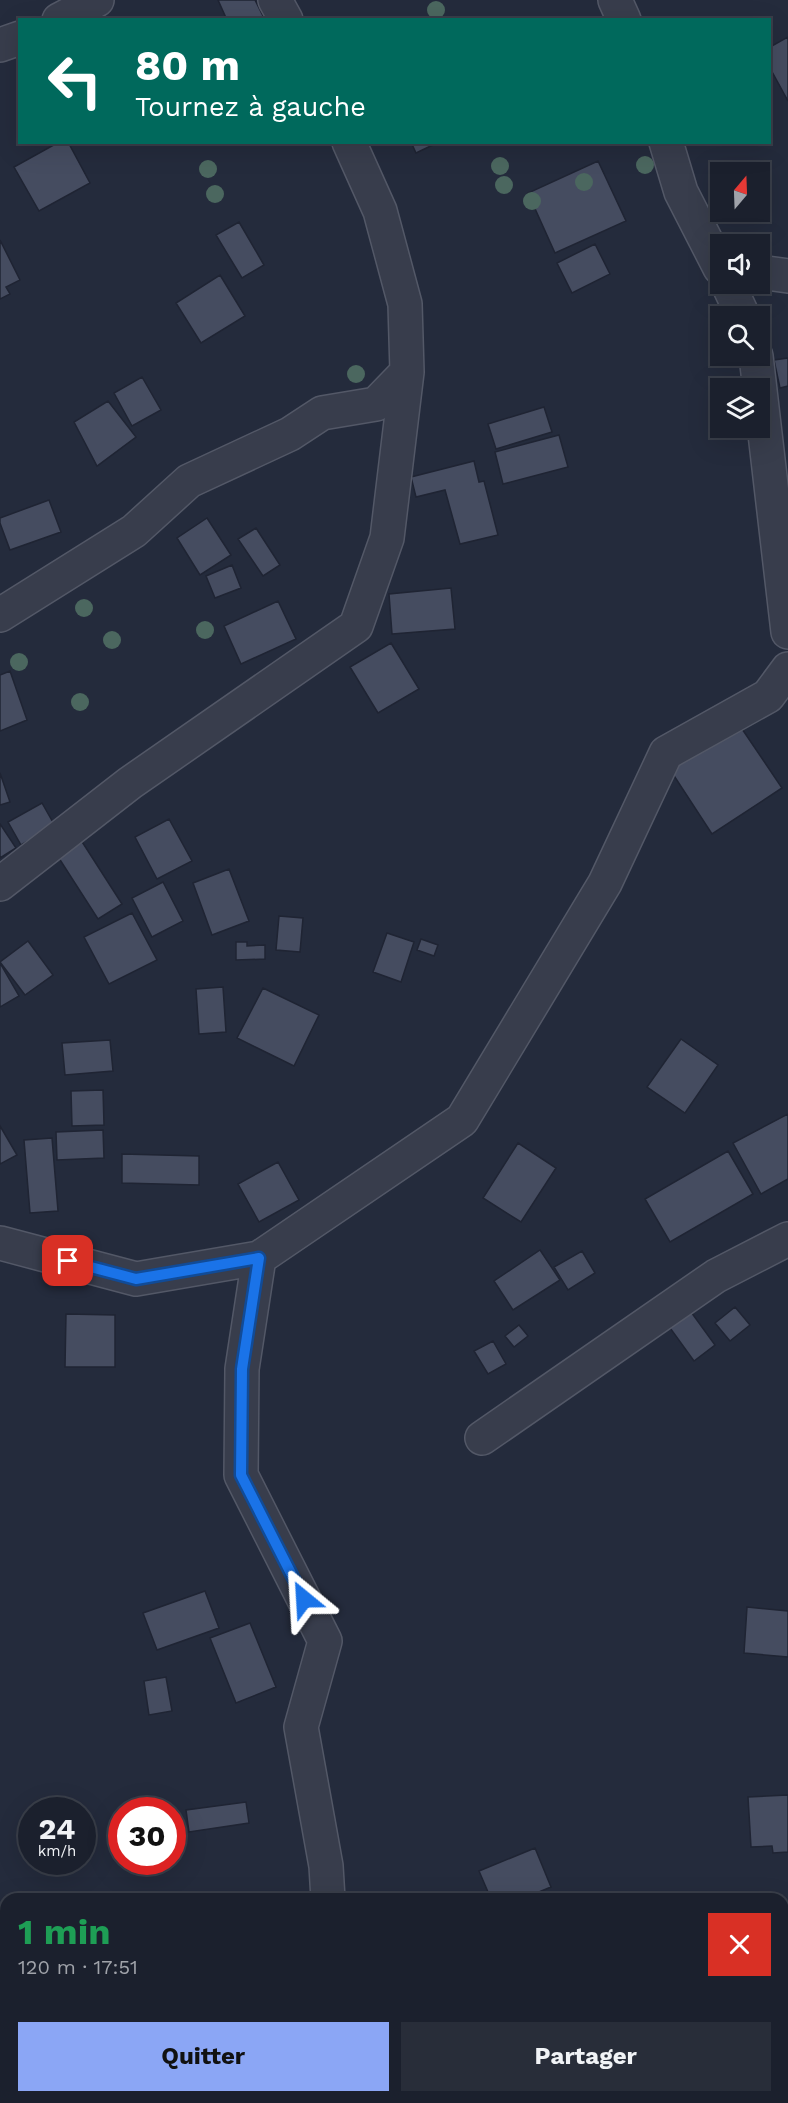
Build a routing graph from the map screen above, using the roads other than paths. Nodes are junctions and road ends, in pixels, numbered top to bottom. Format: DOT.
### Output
graph roads {
  1 [pos="97,0"];
  2 [pos="275,0"];
  3 [pos="615,0"];
  4 [pos="63,18"];
  5 [pos="285,18"];
  6 [pos="623,18"];
  7 [pos="18,39"];
  8 [pos="0,45"];
  9 [pos="350,144"];
  10 [pos="667,144"];
  11 [pos="710,248"];
  12 [pos="770,274"];
  13 [pos="788,276"];
  14 [pos="757,366"];
  15 [pos="407,372"];
  16 [pos="0,615"];
  17 [pos="788,632"];
  18 [pos="788,669"];
  19 [pos="0,884"];
  20 [pos="788,1239"];
  21 [pos="0,1243"];
  22 [pos="259,1258"];
  23 [pos="482,1438"];
  24 [pos="328,1893"];
  1 -- 4 [label="street"];
  2 -- 5 [label="street"];
  3 -- 6 [label="street"];
  7 -- 8 [label="street"];
  9 -- 15 [label="street"];
  10 -- 11 [label="street"];
  12 -- 13 [label="street"];
  14 -- 17 [label="street"];
  15 -- 16 [label="street"];
  15 -- 19 [label="street"];
  18 -- 22 [label="street"];
  20 -- 23 [label="street"];
  21 -- 22 [label="street"];
  22 -- 24 [label="street"];
}
